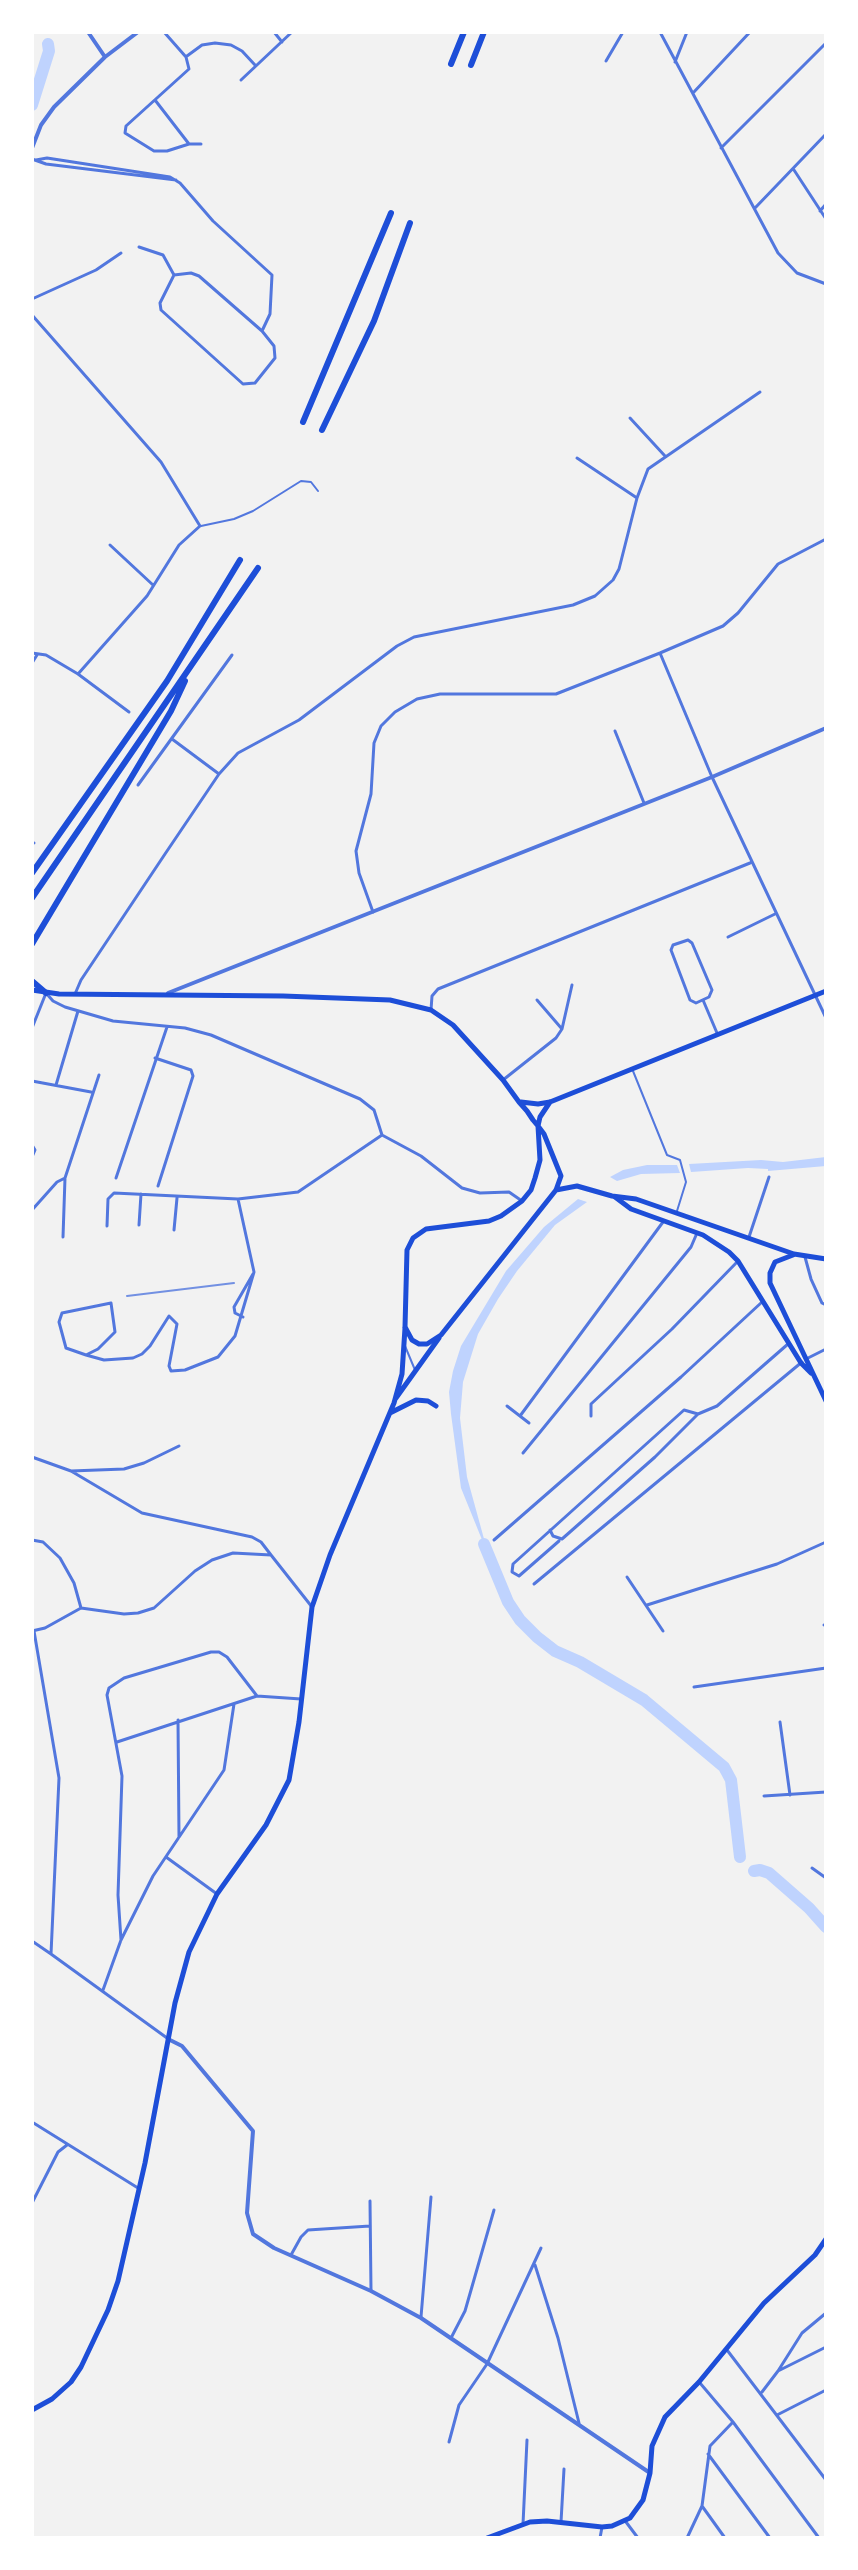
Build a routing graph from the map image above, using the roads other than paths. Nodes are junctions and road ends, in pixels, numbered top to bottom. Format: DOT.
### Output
graph roads {
  1 [pos="88,32"];
  2 [pos="138,32"];
  3 [pos="164,32"];
  4 [pos="274,32"];
  5 [pos="292,32"];
  6 [pos="464,32"];
  7 [pos="484,32"];
  8 [pos="623,32"];
  9 [pos="660,32"];
  10 [pos="687,32"];
  11 [pos="750,32"];
  12 [pos="282,42"];
  13 [pos="826,43"];
  14 [pos="105,57"];
  15 [pos="186,57"];
  16 [pos="606,61"];
  17 [pos="675,62"];
  18 [pos="451,64"];
  19 [pos="255,65"];
  20 [pos="471,65"];
  21 [pos="241,80"];
  22 [pos="692,94"];
  23 [pos="155,100"];
  24 [pos="826,134"];
  25 [pos="189,144"];
  26 [pos="201,144"];
  27 [pos="32,148"];
  28 [pos="721,148"];
  29 [pos="34,160"];
  30 [pos="794,170"];
  31 [pos="826,204"];
  32 [pos="755,208"];
  33 [pos="820,211"];
  34 [pos="391,213"];
  35 [pos="826,219"];
  36 [pos="410,223"];
  37 [pos="139,247"];
  38 [pos="121,253"];
  39 [pos="174,275"];
  40 [pos="824,284"];
  41 [pos="32,299"];
  42 [pos="32,315"];
  43 [pos="262,331"];
  44 [pos="760,392"];
  45 [pos="630,418"];
  46 [pos="303,422"];
  47 [pos="322,430"];
  48 [pos="665,456"];
  49 [pos="577,458"];
  50 [pos="318,491"];
  51 [pos="637,498"];
  52 [pos="200,526"];
  53 [pos="826,539"];
  54 [pos="110,545"];
  55 [pos="240,560"];
  56 [pos="258,568"];
  57 [pos="153,585"];
  58 [pos="660,653"];
  59 [pos="34,654"];
  60 [pos="232,655"];
  61 [pos="197,659"];
  62 [pos="32,663"];
  63 [pos="78,674"];
  64 [pos="129,712"];
  65 [pos="826,728"];
  66 [pos="615,731"];
  67 [pos="172,739"];
  68 [pos="219,774"];
  69 [pos="712,777"];
  70 [pos="138,785"];
  71 [pos="644,803"];
  72 [pos="751,863"];
  73 [pos="32,873"];
  74 [pos="32,898"];
  75 [pos="373,912"];
  76 [pos="776,913"];
  77 [pos="728,937"];
  78 [pos="32,944"];
  79 [pos="32,981"];
  80 [pos="190,985"];
  81 [pos="572,985"];
  82 [pos="32,990"];
  83 [pos="826,991"];
  84 [pos="46,993"];
  85 [pos="75,994"];
  86 [pos="160,995"];
  87 [pos="815,995"];
  88 [pos="194,996"];
  89 [pos="537,1000"];
  90 [pos="703,1000"];
  91 [pos="431,1010"];
  92 [pos="78,1011"];
  93 [pos="826,1018"];
  94 [pos="167,1027"];
  95 [pos="32,1028"];
  96 [pos="562,1029"];
  97 [pos="717,1034"];
  98 [pos="155,1058"];
  99 [pos="632,1069"];
  100 [pos="99,1075"];
  101 [pos="503,1080"];
  102 [pos="32,1081"];
  103 [pos="56,1085"];
  104 [pos="93,1093"];
  105 [pos="519,1102"];
  106 [pos="550,1102"];
  107 [pos="538,1126"];
  108 [pos="382,1135"];
  109 [pos="32,1145"];
  110 [pos="32,1157"];
  111 [pos="769,1177"];
  112 [pos="65,1178"];
  113 [pos="116,1178"];
  114 [pos="158,1186"];
  115 [pos="556,1190"];
  116 [pos="141,1194"];
  117 [pos="177,1197"];
  118 [pos="615,1197"];
  119 [pos="238,1199"];
  120 [pos="522,1201"];
  121 [pos="32,1210"];
  122 [pos="676,1213"];
  123 [pos="663,1222"];
  124 [pos="139,1225"];
  125 [pos="107,1226"];
  126 [pos="174,1230"];
  127 [pos="697,1233"];
  128 [pos="63,1237"];
  129 [pos="749,1237"];
  130 [pos="794,1254"];
  131 [pos="805,1257"];
  132 [pos="826,1259"];
  133 [pos="738,1261"];
  134 [pos="254,1272"];
  135 [pos="762,1302"];
  136 [pos="826,1305"];
  137 [pos="243,1317"];
  138 [pos="405,1327"];
  139 [pos="441,1335"];
  140 [pos="797,1338"];
  141 [pos="788,1344"];
  142 [pos="405,1345"];
  143 [pos="826,1349"];
  144 [pos="86,1355"];
  145 [pos="807,1359"];
  146 [pos="801,1363"];
  147 [pos="416,1372"];
  148 [pos="811,1373"];
  149 [pos="826,1401"];
  150 [pos="394,1403"];
  151 [pos="436,1406"];
  152 [pos="507,1406"];
  153 [pos="390,1413"];
  154 [pos="698,1414"];
  155 [pos="520,1416"];
  156 [pos="591,1416"];
  157 [pos="529,1423"];
  158 [pos="179,1446"];
  159 [pos="523,1453"];
  160 [pos="32,1457"];
  161 [pos="71,1471"];
  162 [pos="550,1530"];
  163 [pos="562,1539"];
  164 [pos="32,1540"];
  165 [pos="494,1540"];
  166 [pos="826,1542"];
  167 [pos="271,1555"];
  168 [pos="627,1577"];
  169 [pos="534,1584"];
  170 [pos="647,1605"];
  171 [pos="312,1607"];
  172 [pos="81,1608"];
  173 [pos="33,1631"];
  174 [pos="663,1631"];
  175 [pos="826,1668"];
  176 [pos="694,1687"];
  177 [pos="257,1696"];
  178 [pos="301,1699"];
  179 [pos="234,1704"];
  180 [pos="178,1720"];
  181 [pos="780,1722"];
  182 [pos="117,1742"];
  183 [pos="826,1792"];
  184 [pos="790,1795"];
  185 [pos="764,1796"];
  186 [pos="179,1838"];
  187 [pos="166,1857"];
  188 [pos="812,1868"];
  189 [pos="826,1878"];
  190 [pos="217,1894"];
  191 [pos="121,1940"];
  192 [pos="32,1941"];
  193 [pos="51,1954"];
  194 [pos="103,1990"];
  195 [pos="168,2039"];
  196 [pos="32,2122"];
  197 [pos="56,2138"];
  198 [pos="67,2145"];
  199 [pos="58,2152"];
  200 [pos="138,2188"];
  201 [pos="431,2197"];
  202 [pos="370,2201"];
  203 [pos="32,2203"];
  204 [pos="494,2210"];
  205 [pos="370,2226"];
  206 [pos="826,2239"];
  207 [pos="541,2248"];
  208 [pos="291,2256"];
  209 [pos="535,2265"];
  210 [pos="371,2291"];
  211 [pos="826,2313"];
  212 [pos="421,2318"];
  213 [pos="451,2338"];
  214 [pos="826,2347"];
  215 [pos="726,2349"];
  216 [pos="487,2364"];
  217 [pos="778,2371"];
  218 [pos="699,2382"];
  219 [pos="826,2390"];
  220 [pos="761,2393"];
  221 [pos="32,2410"];
  222 [pos="777,2415"];
  223 [pos="733,2422"];
  224 [pos="580,2426"];
  225 [pos="527,2440"];
  226 [pos="449,2442"];
  227 [pos="708,2454"];
  228 [pos="564,2469"];
  229 [pos="650,2473"];
  230 [pos="826,2480"];
  231 [pos="702,2506"];
  232 [pos="626,2521"];
  233 [pos="561,2522"];
  234 [pos="523,2524"];
  235 [pos="602,2527"];
  236 [pos="487,2538"];
  237 [pos="600,2538"];
  238 [pos="638,2538"];
  239 [pos="687,2538"];
  240 [pos="725,2538"];
  241 [pos="770,2538"];
  242 [pos="819,2538"];
  1 -- 14 [label="street"];
  2 -- 14 [label="street"];
  3 -- 15 [label="street"];
  4 -- 12 [label="street"];
  5 -- 12 [label="street"];
  6 -- 18 [label="highway"];
  7 -- 20 [label="highway"];
  8 -- 16 [label="street"];
  9 -- 17 [label="street"];
  10 -- 17 [label="street"];
  11 -- 22 [label="street"];
  12 -- 19 [label="street"];
  13 -- 28 [label="street"];
  14 -- 27 [label="street"];
  15 -- 19 [label="street"];
  15 -- 23 [label="street"];
  17 -- 22 [label="street"];
  19 -- 21 [label="street"];
  22 -- 28 [label="street"];
  23 -- 25 [label="street"];
  23 -- 25 [label="street"];
  24 -- 30 [label="street"];
  25 -- 26 [label="street"];
  28 -- 32 [label="street"];
  29 -- 43 [label="street"];
  30 -- 32 [label="street"];
  30 -- 33 [label="street"];
  31 -- 33 [label="street"];
  32 -- 40 [label="street"];
  33 -- 35 [label="street"];
  34 -- 46 [label="highway"];
  36 -- 47 [label="highway"];
  37 -- 39 [label="street"];
  38 -- 41 [label="street"];
  39 -- 43 [label="street"];
  39 -- 43 [label="street"];
  42 -- 52 [label="street"];
  44 -- 48 [label="street"];
  45 -- 48 [label="street"];
  48 -- 51 [label="street"];
  49 -- 51 [label="street"];
  50 -- 52 [label="street"];
  51 -- 68 [label="street"];
  52 -- 57 [label="street"];
  53 -- 58 [label="street"];
  54 -- 57 [label="street"];
  55 -- 73 [label="highway"];
  56 -- 61 [label="highway"];
  57 -- 63 [label="street"];
  58 -- 69 [label="street"];
  58 -- 75 [label="street"];
  59 -- 62 [label="street"];
  59 -- 63 [label="street"];
  60 -- 67 [label="street"];
  61 -- 74 [label="highway"];
  61 -- 78 [label="highway"];
  63 -- 64 [label="street"];
  65 -- 69 [label="street"];
  66 -- 71 [label="street"];
  67 -- 68 [label="street"];
  67 -- 70 [label="street"];
  68 -- 85 [label="street"];
  69 -- 71 [label="street"];
  69 -- 72 [label="street"];
  71 -- 75 [label="street"];
  72 -- 76 [label="street"];
  72 -- 91 [label="street"];
  75 -- 80 [label="street"];
  76 -- 77 [label="street"];
  76 -- 87 [label="street"];
  79 -- 84 [label="highway"];
  80 -- 86 [label="street"];
  80 -- 88 [label="main road"];
  81 -- 96 [label="street"];
  82 -- 84 [label="main road"];
  83 -- 87 [label="main road"];
  84 -- 85 [label="main road"];
  84 -- 92 [label="street"];
  84 -- 95 [label="street"];
  85 -- 86 [label="main road"];
  86 -- 88 [label="main road"];
  87 -- 93 [label="street"];
  87 -- 97 [label="main road"];
  88 -- 91 [label="main road"];
  89 -- 96 [label="street"];
  90 -- 90 [label="street"];
  90 -- 97 [label="street"];
  91 -- 101 [label="main road"];
  92 -- 94 [label="street"];
  92 -- 103 [label="street"];
  94 -- 98 [label="street"];
  94 -- 108 [label="street"];
  96 -- 101 [label="street"];
  97 -- 99 [label="main road"];
  98 -- 113 [label="street"];
  98 -- 114 [label="street"];
  99 -- 106 [label="main road"];
  99 -- 122 [label="street"];
  100 -- 104 [label="street"];
  101 -- 105 [label="main road"];
  102 -- 103 [label="street"];
  103 -- 104 [label="street"];
  104 -- 112 [label="street"];
  105 -- 106 [label="main road"];
  105 -- 107 [label="main road"];
  106 -- 107 [label="main road"];
  107 -- 115 [label="main road"];
  107 -- 120 [label="main road"];
  108 -- 119 [label="street"];
  108 -- 120 [label="street"];
  109 -- 110 [label="street"];
  111 -- 129 [label="street"];
  112 -- 121 [label="street"];
  112 -- 128 [label="street"];
  115 -- 118 [label="main road"];
  115 -- 139 [label="main road"];
  116 -- 117 [label="street"];
  116 -- 124 [label="street"];
  116 -- 125 [label="street"];
  117 -- 119 [label="street"];
  117 -- 126 [label="street"];
  118 -- 122 [label="main road"];
  118 -- 123 [label="main road"];
  119 -- 134 [label="street"];
  120 -- 138 [label="main road"];
  122 -- 129 [label="main road"];
  123 -- 127 [label="main road"];
  123 -- 155 [label="street"];
  127 -- 133 [label="main road"];
  127 -- 159 [label="street"];
  129 -- 130 [label="main road"];
  130 -- 131 [label="main road"];
  130 -- 140 [label="main road"];
  131 -- 132 [label="main road"];
  131 -- 136 [label="street"];
  133 -- 135 [label="main road"];
  133 -- 156 [label="street"];
  134 -- 137 [label="street"];
  134 -- 137 [label="street"];
  135 -- 141 [label="main road"];
  135 -- 165 [label="street"];
  137 -- 144 [label="street"];
  138 -- 139 [label="main road"];
  138 -- 142 [label="main road"];
  139 -- 147 [label="main road"];
  140 -- 141 [label="street"];
  140 -- 145 [label="main road"];
  141 -- 146 [label="main road"];
  141 -- 154 [label="street"];
  142 -- 147 [label="street"];
  142 -- 150 [label="main road"];
  143 -- 145 [label="street"];
  144 -- 144 [label="street"];
  145 -- 146 [label="street"];
  145 -- 148 [label="main road"];
  146 -- 148 [label="main road"];
  146 -- 169 [label="street"];
  147 -- 150 [label="main road"];
  148 -- 149 [label="main road"];
  150 -- 153 [label="main road"];
  151 -- 153 [label="main road"];
  152 -- 155 [label="street"];
  153 -- 171 [label="main road"];
  154 -- 162 [label="street"];
  154 -- 163 [label="street"];
  155 -- 157 [label="street"];
  158 -- 161 [label="street"];
  160 -- 161 [label="street"];
  161 -- 167 [label="street"];
  162 -- 163 [label="street"];
  162 -- 163 [label="street"];
  164 -- 172 [label="street"];
  166 -- 170 [label="street"];
  167 -- 171 [label="street"];
  167 -- 172 [label="street"];
  168 -- 170 [label="street"];
  170 -- 174 [label="street"];
  171 -- 178 [label="main road"];
  172 -- 173 [label="street"];
  173 -- 193 [label="street"];
  175 -- 176 [label="street"];
  177 -- 178 [label="street"];
  177 -- 179 [label="street"];
  177 -- 182 [label="street"];
  178 -- 190 [label="main road"];
  179 -- 180 [label="street"];
  179 -- 186 [label="street"];
  180 -- 182 [label="street"];
  180 -- 186 [label="street"];
  181 -- 184 [label="street"];
  182 -- 191 [label="street"];
  183 -- 184 [label="street"];
  184 -- 185 [label="street"];
  186 -- 187 [label="street"];
  187 -- 190 [label="street"];
  187 -- 191 [label="street"];
  188 -- 189 [label="street"];
  190 -- 195 [label="main road"];
  191 -- 194 [label="street"];
  192 -- 193 [label="street"];
  193 -- 194 [label="street"];
  194 -- 195 [label="street"];
  195 -- 200 [label="main road"];
  195 -- 208 [label="street"];
  196 -- 197 [label="street"];
  197 -- 198 [label="street"];
  197 -- 199 [label="street"];
  198 -- 199 [label="street"];
  198 -- 200 [label="street"];
  199 -- 203 [label="street"];
  200 -- 221 [label="main road"];
  201 -- 212 [label="street"];
  202 -- 205 [label="street"];
  204 -- 213 [label="street"];
  205 -- 208 [label="street"];
  205 -- 210 [label="street"];
  206 -- 215 [label="main road"];
  207 -- 209 [label="street"];
  208 -- 210 [label="street"];
  209 -- 216 [label="street"];
  209 -- 224 [label="street"];
  210 -- 212 [label="street"];
  211 -- 217 [label="street"];
  212 -- 213 [label="street"];
  213 -- 216 [label="street"];
  214 -- 217 [label="street"];
  215 -- 218 [label="main road"];
  215 -- 220 [label="street"];
  216 -- 224 [label="street"];
  216 -- 226 [label="street"];
  217 -- 220 [label="street"];
  218 -- 223 [label="street"];
  218 -- 229 [label="main road"];
  219 -- 222 [label="street"];
  220 -- 222 [label="street"];
  222 -- 230 [label="street"];
  223 -- 227 [label="street"];
  223 -- 242 [label="street"];
  224 -- 229 [label="street"];
  225 -- 234 [label="street"];
  227 -- 231 [label="street"];
  227 -- 241 [label="street"];
  228 -- 233 [label="street"];
  229 -- 232 [label="main road"];
  231 -- 239 [label="street"];
  231 -- 240 [label="street"];
  232 -- 235 [label="main road"];
  232 -- 238 [label="street"];
  233 -- 234 [label="main road"];
  233 -- 235 [label="main road"];
  234 -- 236 [label="main road"];
  235 -- 237 [label="street"];
}
